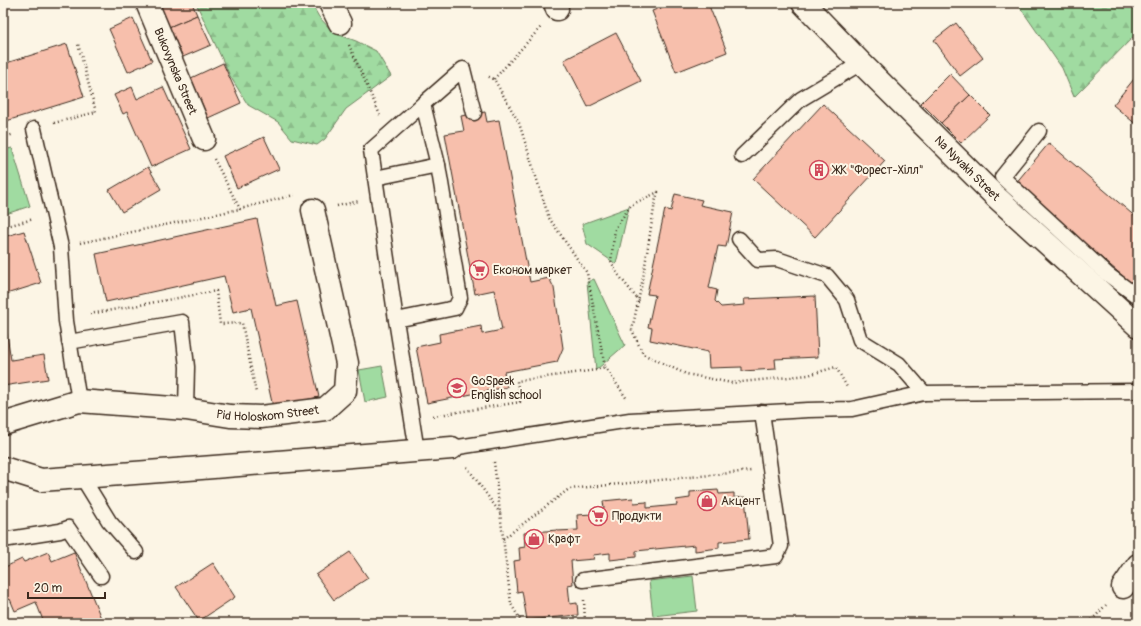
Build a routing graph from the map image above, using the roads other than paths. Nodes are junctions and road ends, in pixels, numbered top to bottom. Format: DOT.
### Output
graph roads {
  1 [pos="147,3"];
  2 [pos="330,3"];
  3 [pos="803,3"];
  4 [pos="344,32"];
  5 [pos="861,63"];
  6 [pos="423,104"];
  7 [pos="474,113"];
  8 [pos="34,129"];
  9 [pos="1039,131"];
  10 [pos="204,139"];
  11 [pos="742,156"];
  12 [pos="438,165"];
  13 [pos="375,178"];
  14 [pos="313,210"];
  15 [pos="739,239"];
  16 [pos="1138,297"];
  17 [pos="396,320"];
  18 [pos="1138,326"];
  19 [pos="69,342"];
  20 [pos="1138,391"];
  21 [pos="924,393"];
  22 [pos="79,401"];
  23 [pos="186,409"];
  24 [pos="762,412"];
  25 [pos="3,424"];
  26 [pos="452,448"];
  27 [pos="417,451"];
  28 [pos="3,468"];
  29 [pos="82,477"];
  30 [pos="3,540"];
  31 [pos="136,552"];
  32 [pos="1138,565"];
  33 [pos="101,576"];
  34 [pos="583,580"];
  35 [pos="1123,587"];
  1 -- 10 [label="street, Bukovynska Street"];
  2 -- 4 [label="street"];
  3 -- 5 [label="street, Na Nyvakh Street"];
  5 -- 11 [label="lane"];
  5 -- 18 [label="street, Na Nyvakh Street"];
  6 -- 7 [label="lane"];
  6 -- 12 [label="lane"];
  6 -- 13 [label="lane"];
  8 -- 19 [label="lane"];
  9 -- 16 [label="lane"];
  12 -- 13 [label="lane"];
  12 -- 17 [label="lane"];
  13 -- 17 [label="lane"];
  14 -- 23 [label="street, Pid Holoskom Street"];
  15 -- 21 [label="lane"];
  17 -- 27 [label="lane"];
  19 -- 22 [label="lane"];
  19 -- 23 [label="lane"];
  20 -- 21 [label="lane"];
  21 -- 24 [label="lane"];
  22 -- 23 [label="street, Pid Holoskom Street"];
  22 -- 25 [label="street, Pid Holoskom Street"];
  24 -- 26 [label="lane"];
  24 -- 34 [label="lane"];
  26 -- 27 [label="street"];
  27 -- 29 [label="street"];
  28 -- 29 [label="street"];
  29 -- 31 [label="lane"];
  30 -- 33 [label="lane"];
  32 -- 35 [label="street"];
}
